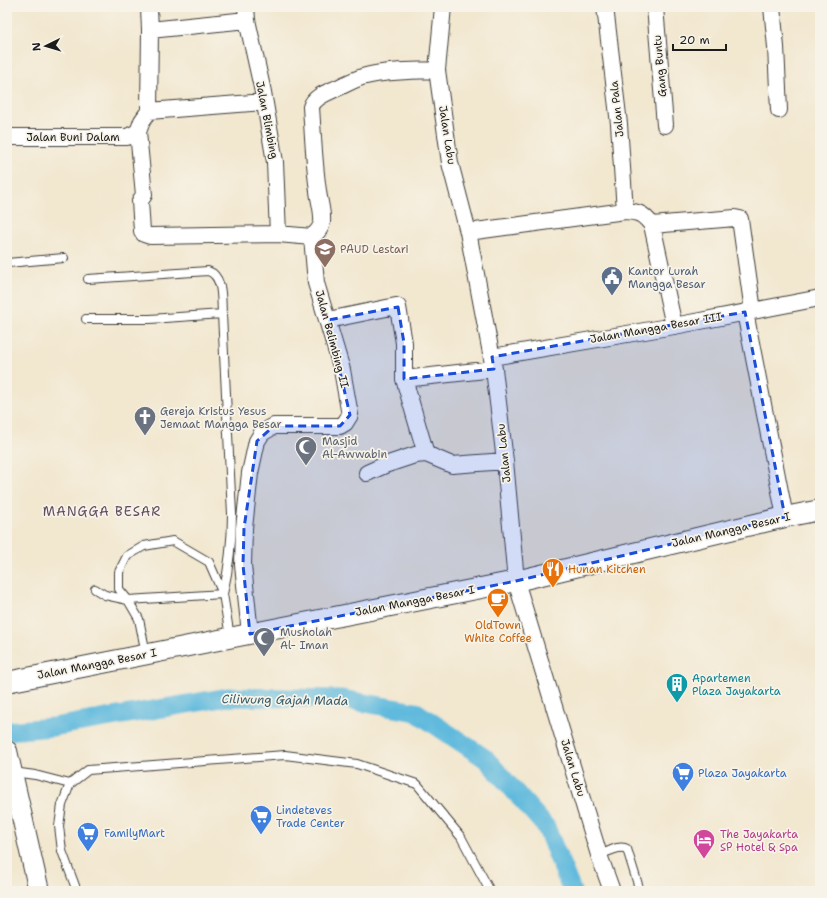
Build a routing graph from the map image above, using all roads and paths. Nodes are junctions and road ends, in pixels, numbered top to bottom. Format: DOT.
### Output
graph roads {
  1 [pos="149,7"];
  2 [pos="443,7"];
  3 [pos="605,7"];
  4 [pos="655,7"];
  5 [pos="772,7"];
  6 [pos="247,14"];
  7 [pos="150,30"];
  8 [pos="437,70"];
  9 [pos="264,102"];
  10 [pos="779,110"];
  11 [pos="149,111"];
  12 [pos="665,125"];
  13 [pos="138,132"];
  14 [pos="7,137"];
  15 [pos="625,211"];
  16 [pos="652,224"];
  17 [pos="468,232"];
  18 [pos="278,234"];
  19 [pos="312,237"];
  20 [pos="64,258"];
  21 [pos="7,263"];
  22 [pos="88,279"];
  23 [pos="820,298"];
  24 [pos="749,311"];
  25 [pos="222,314"];
  26 [pos="86,319"];
  27 [pos="328,320"];
  28 [pos="674,326"];
  29 [pos="493,363"];
  30 [pos="404,379"];
  31 [pos="426,454"];
  32 [pos="505,461"];
  33 [pos="367,474"];
  34 [pos="820,510"];
  35 [pos="785,517"];
  36 [pos="516,581"];
  37 [pos="95,589"];
  38 [pos="223,594"];
  39 [pos="128,600"];
  40 [pos="250,634"];
  41 [pos="230,638"];
  42 [pos="146,654"];
  43 [pos="7,682"];
  44 [pos="9,760"];
  45 [pos="70,784"];
  46 [pos="599,856"];
  47 [pos="39,891"];
  48 [pos="77,891"];
  49 [pos="490,891"];
  50 [pos="612,891"];
  51 [pos="640,891"];
  1 -- 7 [label="street"];
  2 -- 8 [label="street, Jalan Labu"];
  3 -- 15 [label="street, Jalan Pala"];
  4 -- 12 [label="street, Gang Buntu"];
  5 -- 10 [label="street"];
  6 -- 7 [label="street"];
  6 -- 9 [label="street, Jalan Blimbing"];
  7 -- 11 [label="street"];
  8 -- 17 [label="street, Jalan Labu"];
  8 -- 19 [label="street"];
  9 -- 11 [label="street"];
  9 -- 18 [label="street, Jalan Blimbing"];
  11 -- 13 [label="street"];
  13 -- 14 [label="street, Jalan Buni Dalam"];
  13 -- 18 [label="street"];
  15 -- 16 [label="street"];
  15 -- 17 [label="street"];
  16 -- 24 [label="street"];
  16 -- 28 [label="street"];
  17 -- 29 [label="street, Jalan Labu"];
  18 -- 19 [label="street"];
  19 -- 27 [label="street, Jalan Belimbing II"];
  20 -- 21 [label="lane"];
  22 -- 25 [label="lane"];
  23 -- 24 [label="street, Jalan Mangga Besar III"];
  24 -- 28 [label="street, Jalan Mangga Besar III"];
  24 -- 35 [label="street"];
  25 -- 26 [label="lane"];
  25 -- 38 [label="lane"];
  27 -- 30 [label="street"];
  27 -- 40 [label="street, Jalan Belimbing II"];
  28 -- 29 [label="street, Jalan Mangga Besar III"];
  29 -- 30 [label="street, Jalan Mangga Besar III"];
  29 -- 32 [label="street, Jalan Labu"];
  30 -- 31 [label="street"];
  31 -- 32 [label="street"];
  31 -- 33 [label="street"];
  32 -- 36 [label="street, Jalan Labu"];
  34 -- 35 [label="street, Jalan Mangga Besar I"];
  35 -- 36 [label="street, Jalan Mangga Besar I"];
  36 -- 40 [label="street, Jalan Mangga Besar I"];
  36 -- 46 [label="street, Jalan Labu"];
  37 -- 39 [label="lane"];
  38 -- 39 [label="lane"];
  38 -- 39 [label="lane"];
  38 -- 41 [label="lane"];
  39 -- 42 [label="lane"];
  40 -- 41 [label="street, Jalan Mangga Besar I"];
  41 -- 42 [label="street, Jalan Mangga Besar I"];
  42 -- 43 [label="street, Jalan Mangga Besar I"];
  44 -- 45 [label="lane"];
  44 -- 47 [label="street"];
  45 -- 48 [label="lane"];
  45 -- 49 [label="lane"];
  46 -- 50 [label="street, Jalan Labu"];
  46 -- 51 [label="lane"];
}
